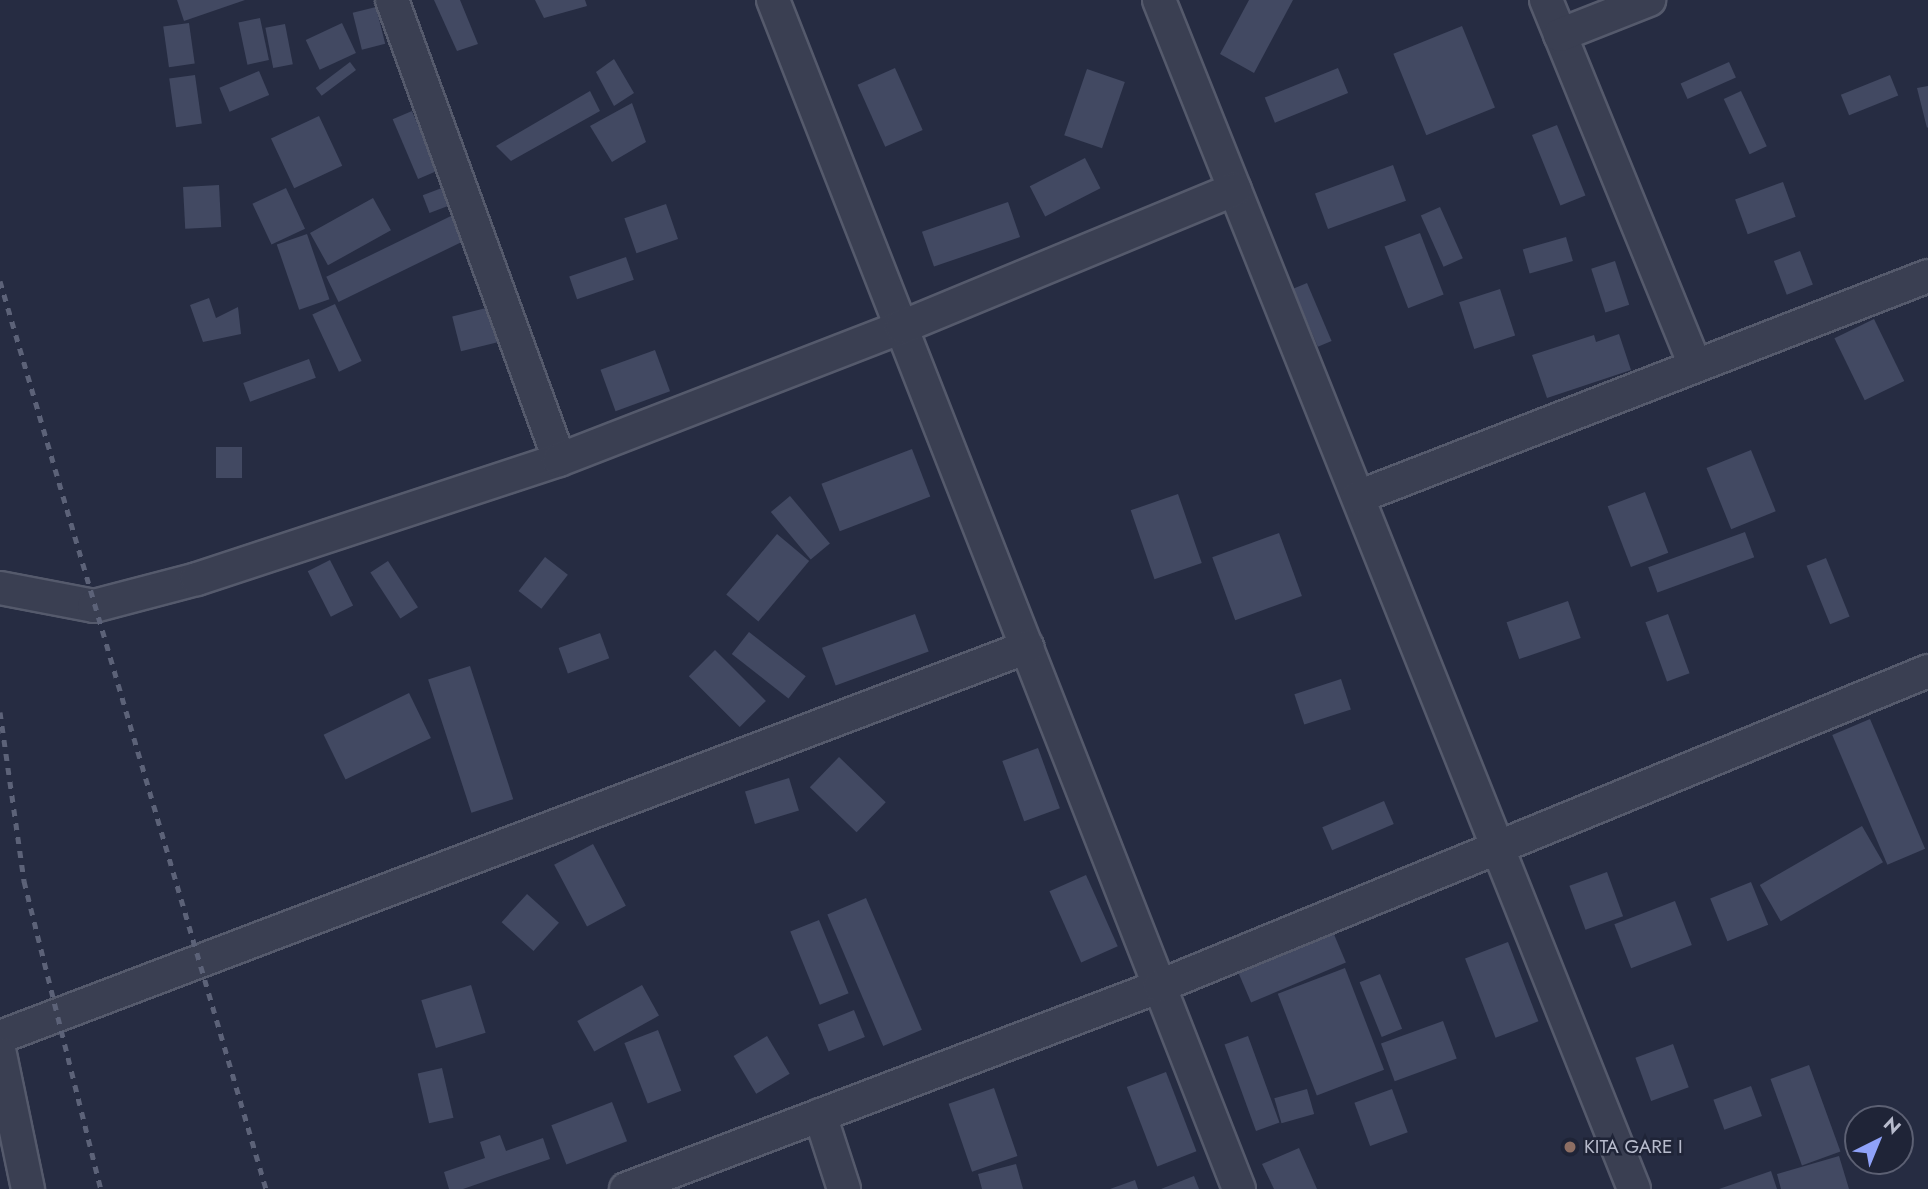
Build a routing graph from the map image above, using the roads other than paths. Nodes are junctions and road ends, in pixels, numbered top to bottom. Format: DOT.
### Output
graph roads {
  1 [pos="392,0"];
  2 [pos="773,0"];
  3 [pos="1159,0"];
  4 [pos="1546,0"];
  5 [pos="1649,0"];
  6 [pos="1560,35"];
  7 [pos="1235,189"];
  8 [pos="1928,276"];
  9 [pos="902,327"];
  10 [pos="1695,366"];
  11 [pos="559,460"];
  12 [pos="1358,497"];
  13 [pos="0,588"];
  14 [pos="1027,647"];
  15 [pos="1928,671"];
  16 [pos="1499,848"];
  17 [pos="1160,986"];
  18 [pos="0,1037"];
  19 [pos="0,1054"];
  20 [pos="820,1115"];
  21 [pos="28,1189"];
  22 [pos="626,1189"];
  23 [pos="844,1189"];
  24 [pos="1239,1189"];
  25 [pos="1634,1189"];
  1 -- 11 [label="street"];
  2 -- 9 [label="street"];
  3 -- 7 [label="street"];
  4 -- 6 [label="street"];
  5 -- 6 [label="street"];
  6 -- 10 [label="street"];
  7 -- 9 [label="street"];
  7 -- 12 [label="street"];
  8 -- 10 [label="street"];
  9 -- 11 [label="street"];
  9 -- 14 [label="street"];
  10 -- 12 [label="street"];
  11 -- 13 [label="street"];
  12 -- 16 [label="street"];
  14 -- 17 [label="street"];
  14 -- 18 [label="street"];
  15 -- 16 [label="street"];
  16 -- 17 [label="street"];
  16 -- 25 [label="street"];
  17 -- 20 [label="street"];
  17 -- 24 [label="street"];
  19 -- 21 [label="street"];
  20 -- 22 [label="street"];
  20 -- 23 [label="street"];
}
